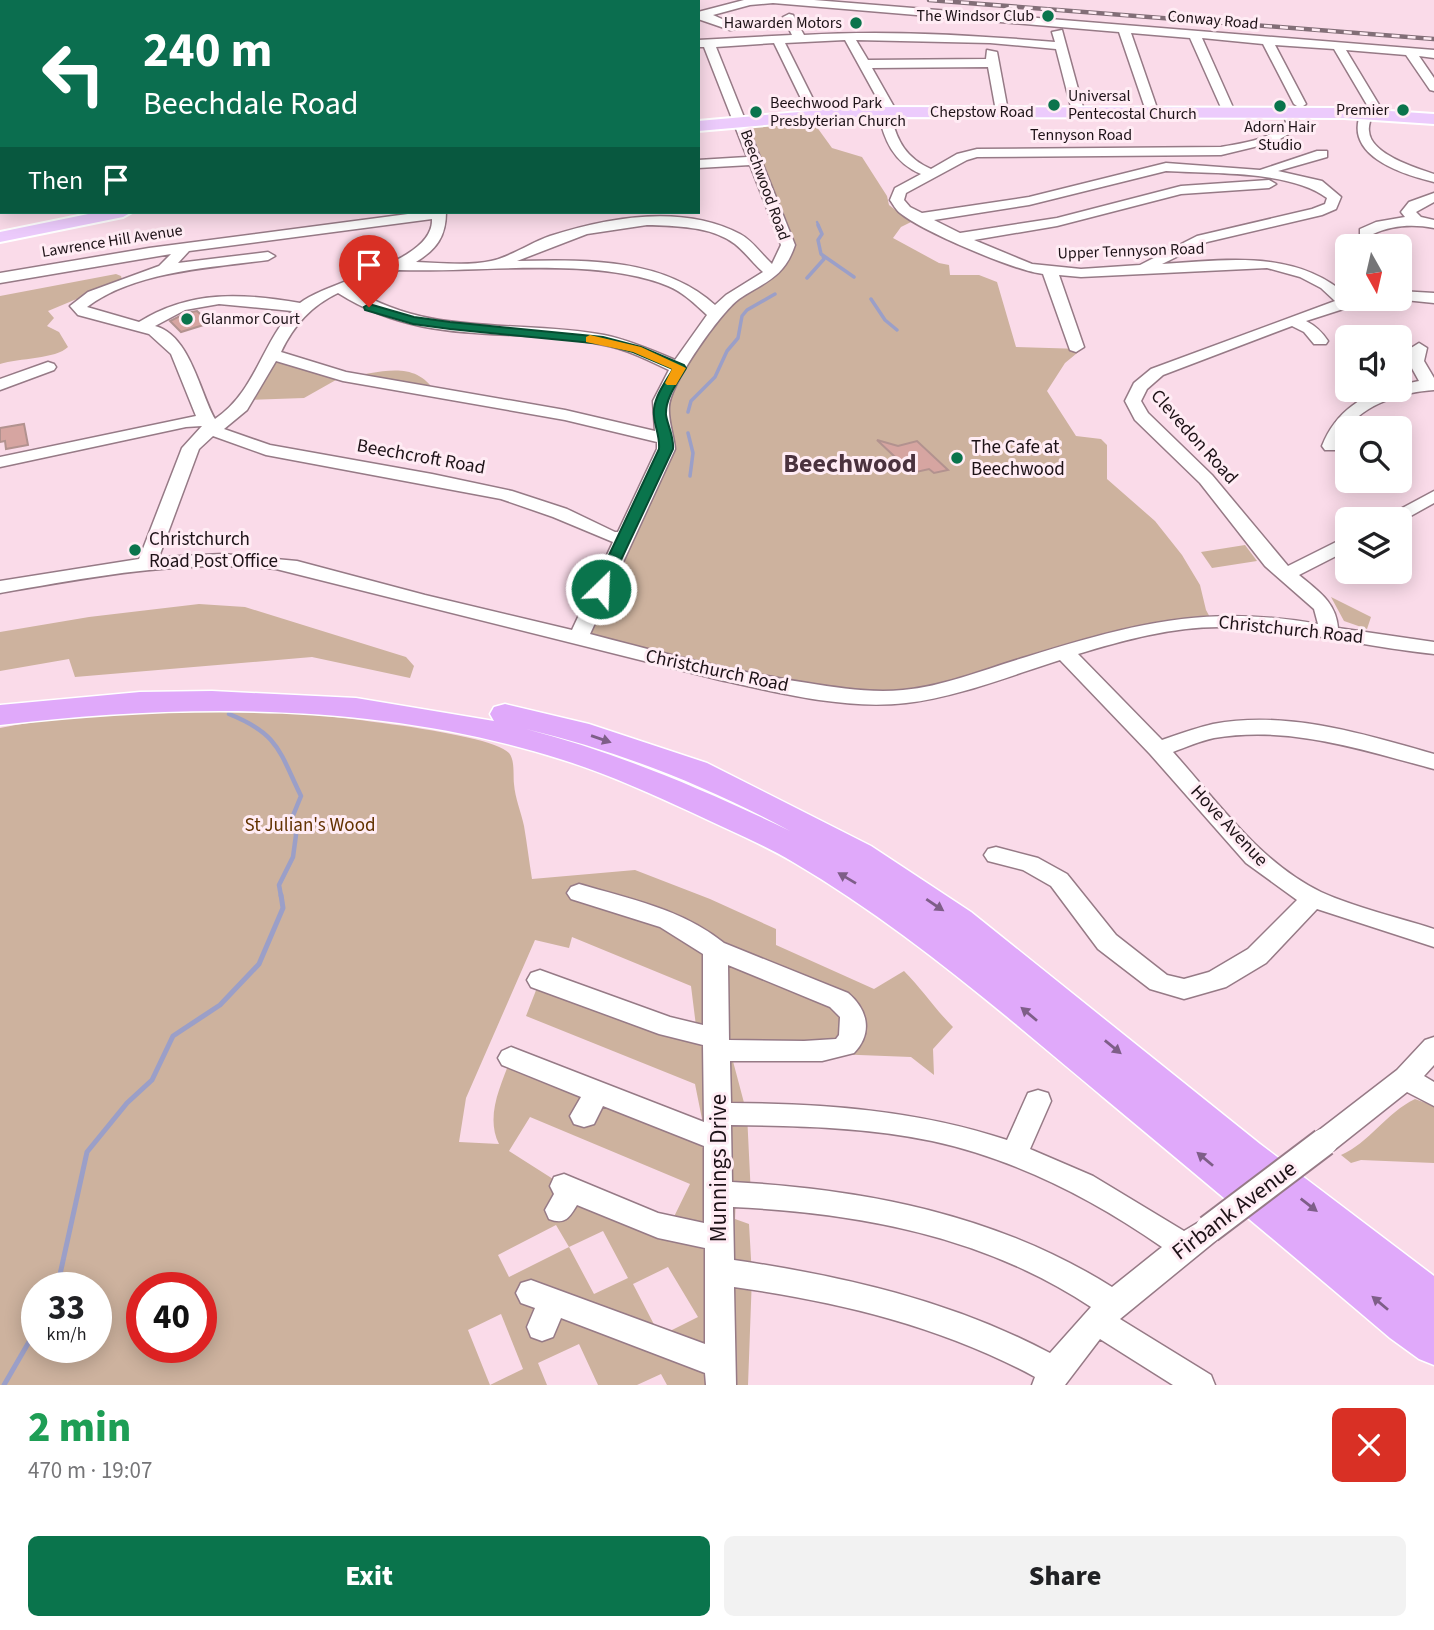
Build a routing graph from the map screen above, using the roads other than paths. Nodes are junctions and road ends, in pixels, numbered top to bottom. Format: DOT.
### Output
graph roads {
  1 [pos="701,0"];
  2 [pos="722,10"];
  3 [pos="701,15"];
  4 [pos="789,17"];
  5 [pos="1055,23"];
  6 [pos="752,24"];
  7 [pos="842,24"];
  8 [pos="1124,29"];
  9 [pos="1194,34"];
  10 [pos="800,39"];
  11 [pos="778,40"];
  12 [pos="990,40"];
  13 [pos="1267,40"];
  14 [pos="704,44"];
  15 [pos="1062,46"];
  16 [pos="1338,46"];
  17 [pos="1410,52"];
  18 [pos="1434,54"];
  19 [pos="992,63"];
  20 [pos="863,64"];
  21 [pos="1434,87"];
  22 [pos="1294,108"];
  23 [pos="1002,111"];
  24 [pos="1079,111"];
  25 [pos="1152,111"];
  26 [pos="887,112"];
  27 [pos="1229,112"];
  28 [pos="1372,113"];
  29 [pos="815,115"];
  30 [pos="1434,119"];
  31 [pos="742,122"];
  32 [pos="700,126"];
  33 [pos="1221,151"];
  34 [pos="1322,154"];
  35 [pos="756,161"];
  36 [pos="700,164"];
  37 [pos="1166,167"];
  38 [pos="930,173"];
  39 [pos="1262,173"];
  40 [pos="1290,176"];
  41 [pos="1434,178"];
  42 [pos="1434,197"];
  43 [pos="113,214"];
  44 [pos="431,214"];
  45 [pos="438,214"];
  46 [pos="919,218"];
  47 [pos="1416,220"];
  48 [pos="1434,224"];
  49 [pos="1366,234"];
  50 [pos="0,237"];
  51 [pos="958,238"];
  52 [pos="185,247"];
  53 [pos="268,256"];
  54 [pos="396,266"];
  55 [pos="497,267"];
  56 [pos="164,270"];
  57 [pos="1144,270"];
  58 [pos="1050,271"];
  59 [pos="774,272"];
  60 [pos="0,278"];
  61 [pos="340,287"];
  62 [pos="1335,291"];
  63 [pos="1412,297"];
  64 [pos="1434,298"];
  65 [pos="1335,306"];
  66 [pos="303,307"];
  67 [pos="715,314"];
  68 [pos="1292,320"];
  69 [pos="141,328"];
  70 [pos="1320,341"];
  71 [pos="1076,348"];
  72 [pos="1419,348"];
  73 [pos="270,354"];
  74 [pos="48,368"];
  75 [pos="680,368"];
  76 [pos="0,385"];
  77 [pos="1432,385"];
  78 [pos="209,425"];
  79 [pos="667,439"];
  80 [pos="1331,446"];
  81 [pos="0,461"];
  82 [pos="1434,496"];
  83 [pos="1412,508"];
  84 [pos="623,540"];
  85 [pos="1335,549"];
  86 [pos="148,563"];
  87 [pos="1286,574"];
  88 [pos="0,587"];
  89 [pos="1328,630"];
  90 [pos="578,638"];
  91 [pos="1434,648"];
  92 [pos="1065,653"];
  93 [pos="0,697"];
  94 [pos="0,715"];
  95 [pos="1158,749"];
  96 [pos="1434,762"];
  97 [pos="996,855"];
  98 [pos="579,893"];
  99 [pos="1313,898"];
  100 [pos="1434,938"];
  101 [pos="715,950"];
  102 [pos="540,980"];
  103 [pos="718,1044"];
  104 [pos="1434,1047"];
  105 [pos="511,1058"];
  106 [pos="1406,1078"];
  107 [pos="597,1092"];
  108 [pos="1434,1095"];
  109 [pos="1038,1101"];
  110 [pos="584,1116"];
  111 [pos="718,1126"];
  112 [pos="1014,1154"];
  113 [pos="719,1194"];
  114 [pos="565,1195"];
  115 [pos="719,1237"];
  116 [pos="1185,1247"];
  117 [pos="719,1271"];
  118 [pos="1434,1301"];
  119 [pos="542,1307"];
  120 [pos="1104,1313"];
  121 [pos="1434,1345"];
  122 [pos="1051,1378"];
  123 [pos="721,1380"];
  124 [pos="1199,1385"];
  1 -- 2 [label="street"];
  2 -- 3 [label="street, Conway Road"];
  2 -- 7 [label="street, Conway Road"];
  3 -- 6 [label="street"];
  4 -- 10 [label="street"];
  5 -- 7 [label="street, Conway Road"];
  5 -- 8 [label="street, Conway Road"];
  5 -- 15 [label="street"];
  7 -- 10 [label="street"];
  7 -- 12 [label="street"];
  7 -- 20 [label="street"];
  8 -- 9 [label="street, Conway Road"];
  8 -- 25 [label="street"];
  9 -- 13 [label="street, Conway Road"];
  9 -- 27 [label="street"];
  10 -- 11 [label="street"];
  11 -- 14 [label="street"];
  11 -- 29 [label="street"];
  12 -- 15 [label="street"];
  12 -- 19 [label="street"];
  13 -- 16 [label="street, Conway Road"];
  13 -- 22 [label="street"];
  14 -- 31 [label="street, Beechwood Road"];
  15 -- 24 [label="street"];
  16 -- 17 [label="street, Conway Road"];
  16 -- 28 [label="street"];
  17 -- 18 [label="street, Conway Road"];
  17 -- 21 [label="street"];
  19 -- 20 [label="street"];
  19 -- 23 [label="street"];
  20 -- 26 [label="street"];
  22 -- 27 [label="main road, Chepstow Road"];
  22 -- 28 [label="main road, Chepstow Road"];
  22 -- 33 [label="street, Tennyson Road"];
  23 -- 24 [label="main road, Chepstow Road"];
  23 -- 26 [label="main road, Chepstow Road"];
  24 -- 25 [label="main road, Chepstow Road"];
  25 -- 27 [label="main road, Chepstow Road"];
  26 -- 29 [label="main road, Chepstow Road"];
  26 -- 38 [label="street"];
  28 -- 30 [label="main road, Chepstow Road"];
  28 -- 41 [label="street"];
  29 -- 31 [label="main road, Chepstow Road"];
  31 -- 32 [label="main road, Chepstow Road"];
  31 -- 35 [label="street, Beechwood Road"];
  33 -- 37 [label="street"];
  33 -- 38 [label="street, Tennyson Road"];
  34 -- 39 [label="street"];
  35 -- 36 [label="street"];
  35 -- 59 [label="street, Beechwood Road"];
  37 -- 39 [label="street"];
  37 -- 46 [label="street"];
  38 -- 46 [label="street, Tennyson Road"];
  39 -- 40 [label="street"];
  40 -- 51 [label="street"];
  40 -- 57 [label="street"];
  42 -- 47 [label="street"];
  43 -- 50 [label="main road"];
  44 -- 52 [label="street, Lawrence Hill Avenue"];
  45 -- 54 [label="street"];
  46 -- 51 [label="street, Upper Tennyson Road"];
  47 -- 48 [label="street"];
  47 -- 49 [label="street"];
  51 -- 58 [label="street, Upper Tennyson Road"];
  52 -- 56 [label="street"];
  52 -- 60 [label="street, Lawrence Hill Avenue"];
  53 -- 56 [label="street"];
  54 -- 55 [label="street"];
  54 -- 61 [label="street"];
  55 -- 59 [label="street"];
  55 -- 67 [label="street"];
  56 -- 69 [label="street"];
  57 -- 58 [label="street, Upper Tennyson Road"];
  57 -- 62 [label="street, Upper Tennyson Road"];
  58 -- 71 [label="street"];
  59 -- 67 [label="street, Beechwood Road"];
  61 -- 66 [label="street"];
  61 -- 75 [label="street"];
  63 -- 64 [label="street"];
  65 -- 68 [label="street, Clevedon Road"];
  66 -- 69 [label="street"];
  66 -- 73 [label="street"];
  67 -- 75 [label="street, Beechwood Road"];
  68 -- 70 [label="street"];
  68 -- 87 [label="street, Clevedon Road"];
  69 -- 78 [label="street"];
  72 -- 77 [label="street"];
  73 -- 78 [label="street"];
  73 -- 79 [label="street"];
  74 -- 76 [label="street"];
  75 -- 79 [label="street, Beechwood Road"];
  77 -- 80 [label="street"];
  78 -- 81 [label="street"];
  78 -- 84 [label="street, Beechcroft Road"];
  78 -- 86 [label="street"];
  79 -- 84 [label="street, Beechwood Road"];
  82 -- 83 [label="street"];
  84 -- 90 [label="street, Beechwood Road"];
  85 -- 87 [label="street"];
  86 -- 88 [label="street, Christchurch Road"];
  86 -- 90 [label="street, Christchurch Road"];
  87 -- 89 [label="street, Clevedon Road"];
  89 -- 91 [label="street, Christchurch Road"];
  89 -- 92 [label="street, Christchurch Road"];
  90 -- 92 [label="street, Christchurch Road"];
  92 -- 95 [label="street, Hove Avenue"];
  93 -- 118 [label="highway, one-way"];
  121 -- 94 [label="highway, one-way"];
  95 -- 96 [label="street"];
  95 -- 99 [label="street, Hove Avenue"];
  97 -- 99 [label="street"];
  98 -- 101 [label="street"];
  99 -- 100 [label="street, Hove Avenue"];
  101 -- 103 [label="street, Munnings Drive"];
  101 -- 103 [label="street"];
  102 -- 103 [label="street"];
  103 -- 111 [label="street, Munnings Drive"];
  104 -- 106 [label="street, Firbank Avenue"];
  105 -- 107 [label="street"];
  106 -- 108 [label="street"];
  106 -- 116 [label="street, Firbank Avenue, bridge"];
  107 -- 110 [label="street"];
  107 -- 111 [label="street"];
  109 -- 112 [label="street"];
  111 -- 112 [label="street"];
  111 -- 113 [label="street, Munnings Drive"];
  112 -- 116 [label="street"];
  113 -- 115 [label="street, Munnings Drive"];
  113 -- 120 [label="street"];
  114 -- 115 [label="street"];
  115 -- 117 [label="street, Munnings Drive"];
  116 -- 120 [label="street, Firbank Avenue"];
  117 -- 122 [label="street"];
  117 -- 123 [label="street, Munnings Drive"];
  119 -- 123 [label="street"];
  120 -- 122 [label="street, Firbank Avenue"];
  120 -- 124 [label="street"];
}
